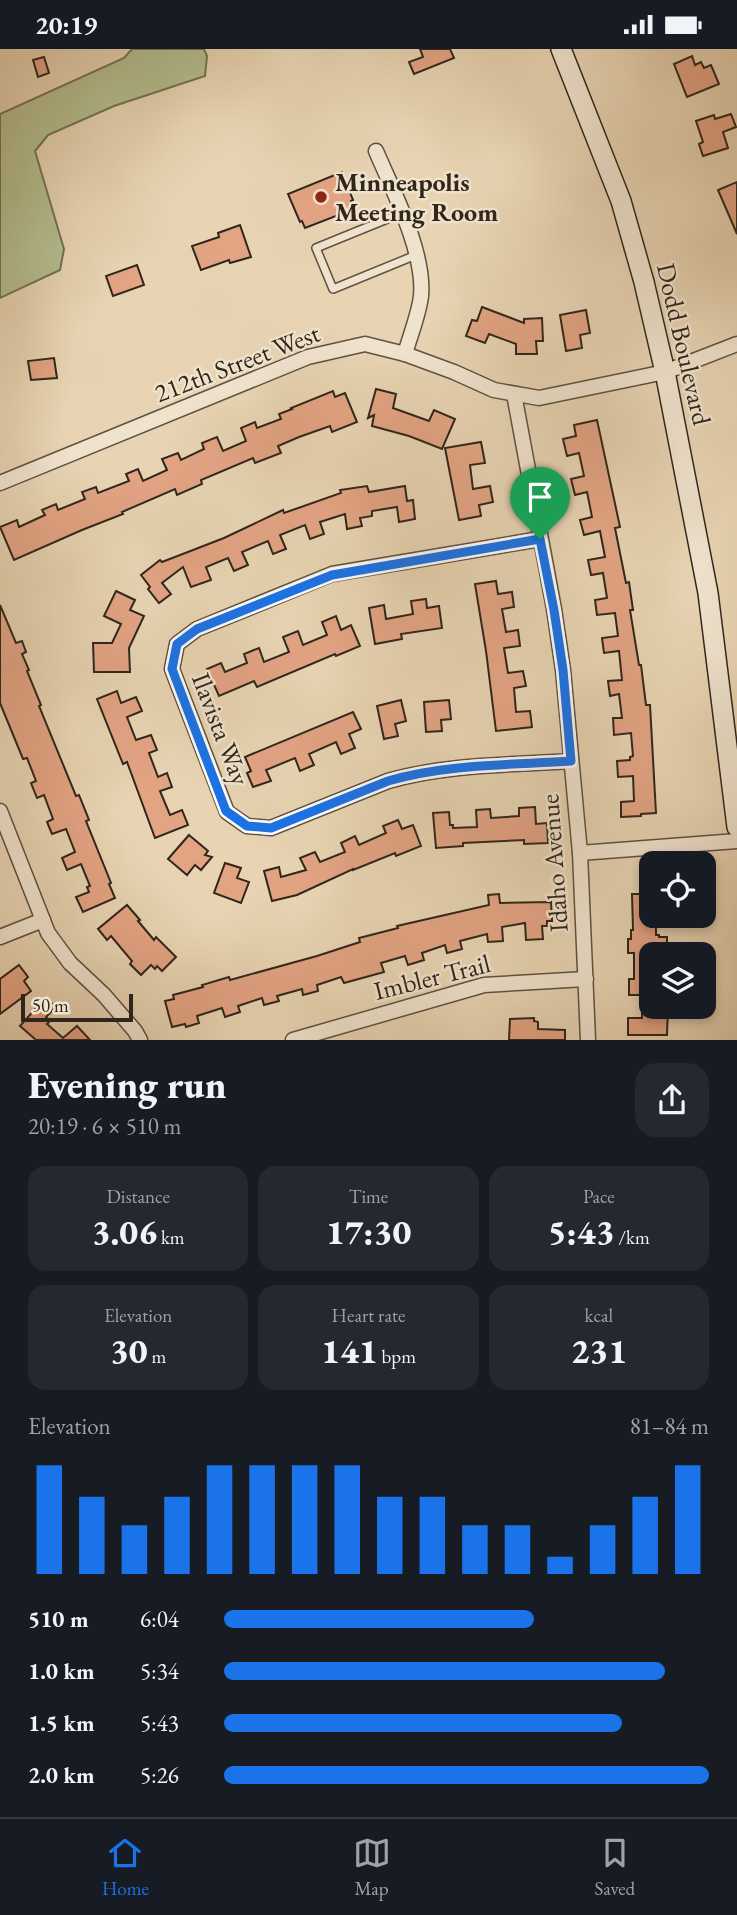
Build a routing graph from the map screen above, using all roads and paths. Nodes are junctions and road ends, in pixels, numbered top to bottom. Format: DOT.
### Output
graph roads {
  1 [pos="561,49"];
  2 [pos="376,151"];
  3 [pos="402,213"];
  4 [pos="416,255"];
  5 [pos="737,344"];
  6 [pos="405,354"];
  7 [pos="665,372"];
  8 [pos="514,394"];
  9 [pos="0,483"];
  10 [pos="540,539"];
  11 [pos="571,761"];
  12 [pos="0,811"];
  13 [pos="737,827"];
  14 [pos="737,841"];
  15 [pos="580,853"];
  16 [pos="43,920"];
  17 [pos="0,937"];
  18 [pos="586,979"];
  19 [pos="140,1040"];
  20 [pos="293,1040"];
  21 [pos="588,1040"];
  1 -- 7 [label="main road, Dodd Boulevard"];
  2 -- 3 [label="street"];
  3 -- 4 [label="street"];
  3 -- 4 [label="lane"];
  4 -- 6 [label="street"];
  5 -- 7 [label="street, 212th Street West"];
  6 -- 8 [label="street, 212th Street West"];
  6 -- 9 [label="street, 212th Street West"];
  7 -- 8 [label="street, 212th Street West"];
  7 -- 13 [label="main road, Dodd Boulevard"];
  8 -- 10 [label="street, Idaho Avenue"];
  10 -- 11 [label="street, Idaho Avenue"];
  10 -- 11 [label="street, Ilavista Way"];
  11 -- 15 [label="street, Idaho Avenue"];
  12 -- 16 [label="street"];
  14 -- 15 [label="street"];
  15 -- 18 [label="street, Idaho Avenue"];
  16 -- 17 [label="street"];
  16 -- 19 [label="street"];
  18 -- 20 [label="street, Imbler Trail"];
  18 -- 21 [label="street, Idaho Avenue"];
}
